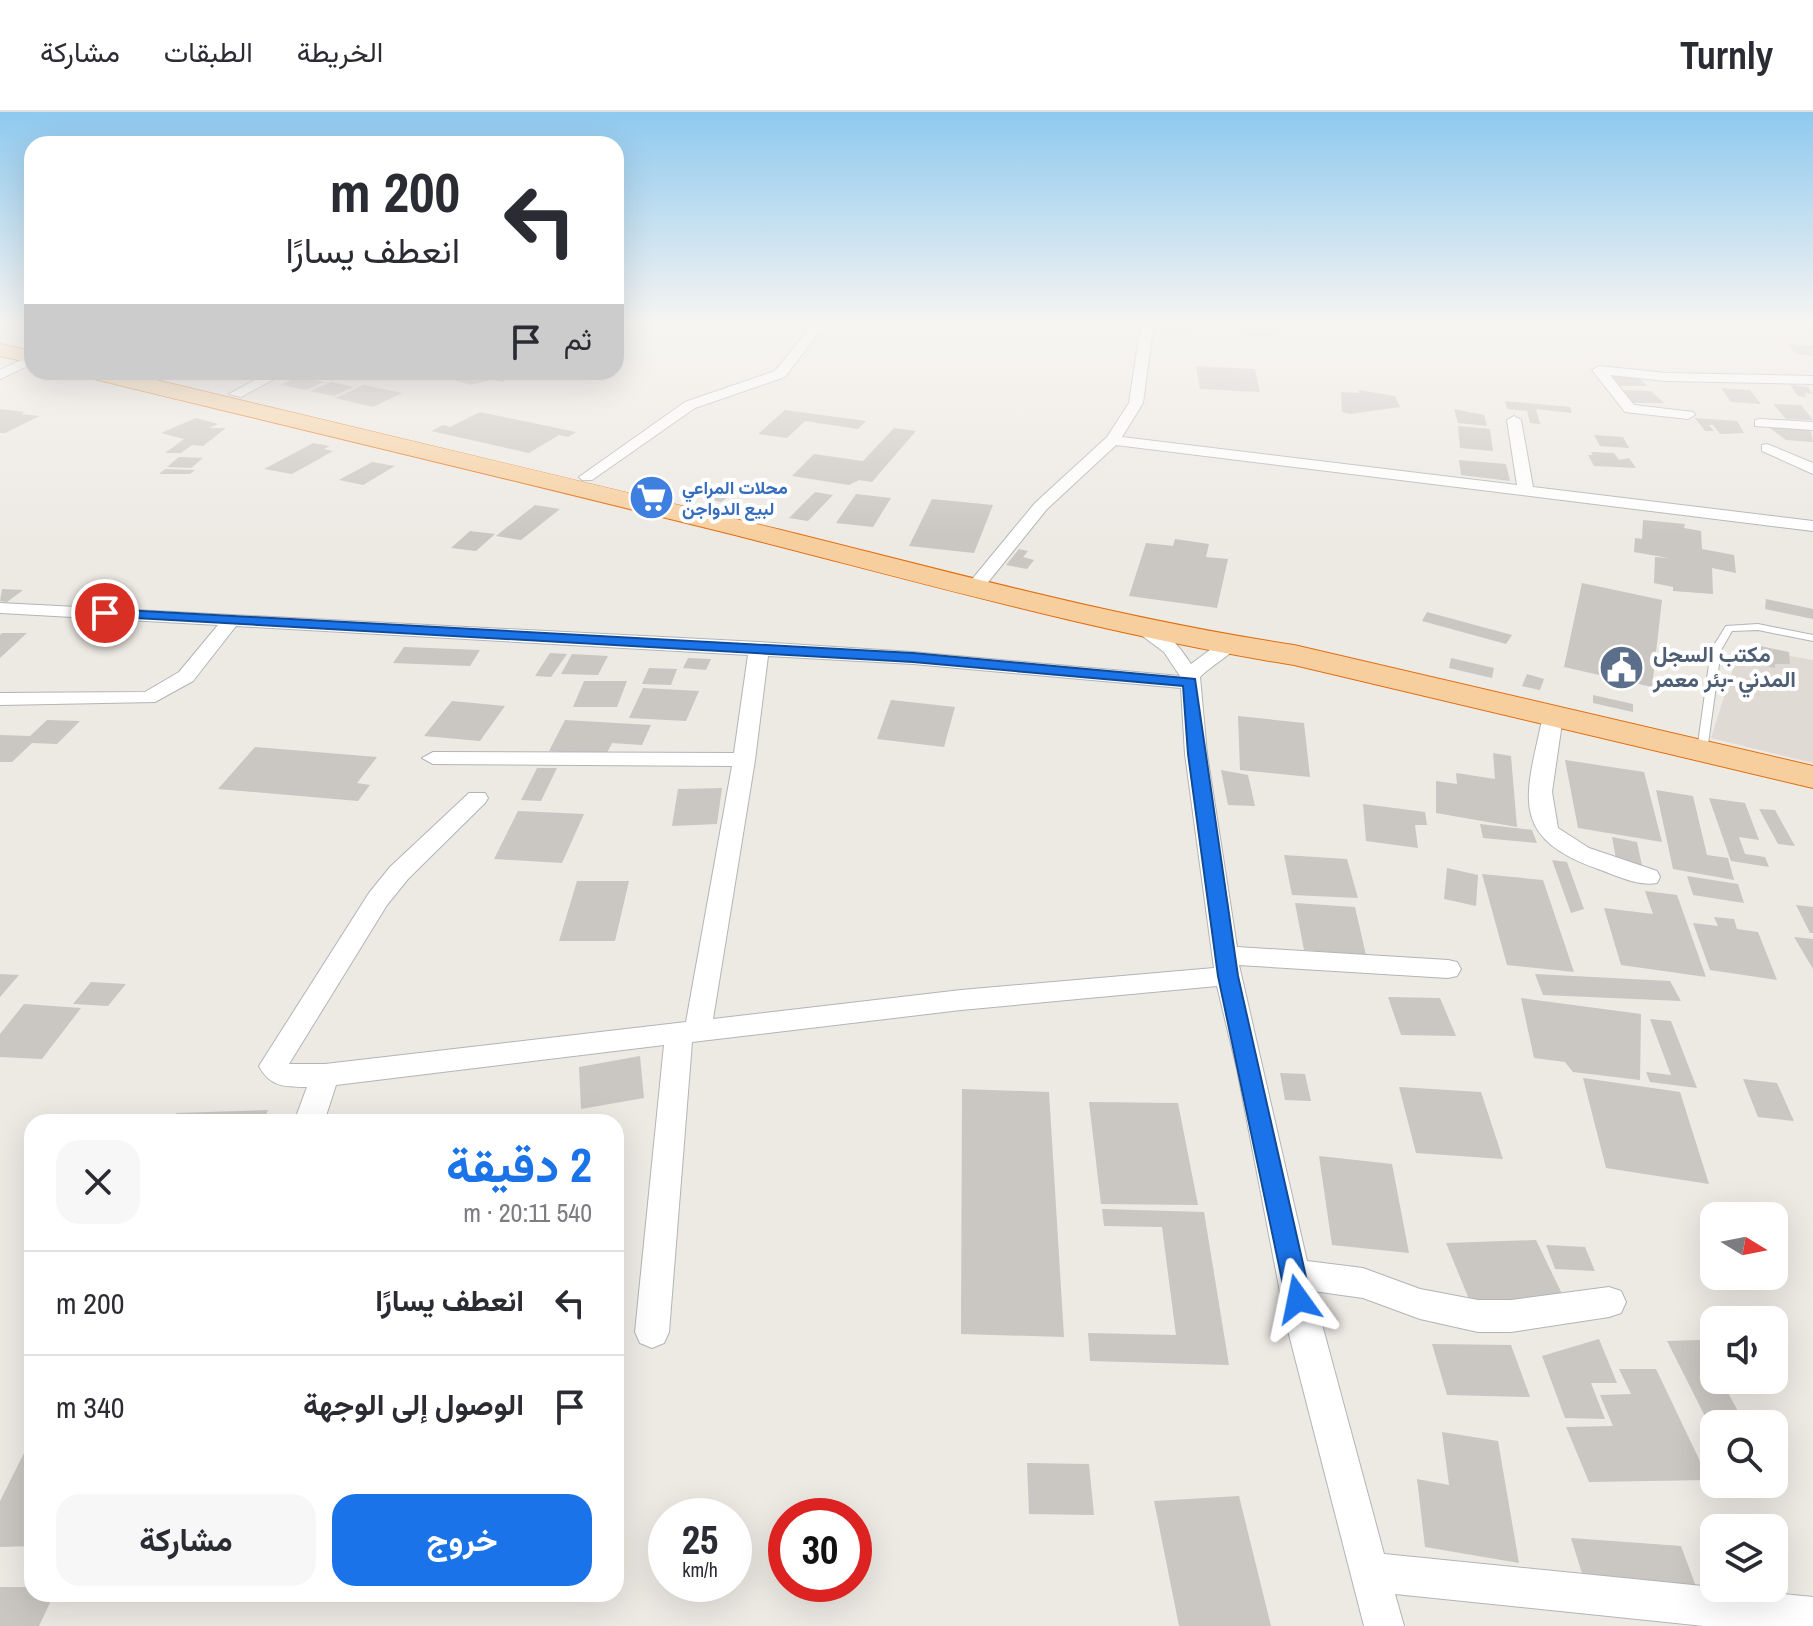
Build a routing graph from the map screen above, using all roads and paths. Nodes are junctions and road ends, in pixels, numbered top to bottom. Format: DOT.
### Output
graph roads {
  1 [pos="192,395"];
  2 [pos="239,395"];
  3 [pos="713,395"];
  4 [pos="1137,395"];
  5 [pos="1619,395"];
  6 [pos="1688,415"];
  7 [pos="1514,420"];
  8 [pos="1760,423"];
  9 [pos="1813,426"];
  10 [pos="1113,440"];
  11 [pos="1767,448"];
  12 [pos="1813,469"];
  13 [pos="587,477"];
  14 [pos="1526,490"];
  15 [pos="1813,526"];
  16 [pos="777,530"];
  17 [pos="979,580"];
  18 [pos="3,612"];
  19 [pos="231,620"];
  20 [pos="1140,625"];
  21 [pos="1813,638"];
  22 [pos="1229,645"];
  23 [pos="759,648"];
  24 [pos="1294,655"];
  25 [pos="1190,679"];
  26 [pos="0,699"];
  27 [pos="1553,716"];
  28 [pos="1702,751"];
  29 [pos="433,758"];
  30 [pos="744,760"];
  31 [pos="1813,777"];
  32 [pos="477,798"];
  33 [pos="1648,877"];
  34 [pos="1227,966"];
  35 [pos="1448,969"];
  36 [pos="689,1030"];
  37 [pos="325,1075"];
  38 [pos="312,1114"];
  39 [pos="1293,1274"];
  40 [pos="1609,1302"];
  41 [pos="652,1332"];
  42 [pos="1370,1572"];
  43 [pos="1813,1617"];
  44 [pos="1384,1626"];
  1 -- 16 [label="highway"];
  2 -- 13 [label="highway"];
  3 -- 13 [label="street"];
  4 -- 10 [label="street"];
  5 -- 6 [label="street"];
  7 -- 14 [label="street"];
  8 -- 9 [label="street"];
  10 -- 14 [label="street"];
  10 -- 17 [label="street"];
  11 -- 12 [label="street"];
  13 -- 16 [label="highway"];
  14 -- 15 [label="street"];
  16 -- 17 [label="highway"];
  17 -- 20 [label="highway"];
  17 -- 24 [label="highway"];
  18 -- 19 [label="street"];
  19 -- 23 [label="street"];
  19 -- 26 [label="street"];
  20 -- 22 [label="highway"];
  20 -- 25 [label="street"];
  21 -- 28 [label="lane"];
  22 -- 24 [label="highway"];
  22 -- 25 [label="street"];
  23 -- 25 [label="street"];
  23 -- 30 [label="street"];
  24 -- 27 [label="highway"];
  25 -- 34 [label="street"];
  27 -- 28 [label="highway"];
  27 -- 33 [label="street"];
  28 -- 31 [label="highway"];
  29 -- 30 [label="street"];
  30 -- 36 [label="street"];
  32 -- 37 [label="street"];
  34 -- 35 [label="street"];
  34 -- 36 [label="street"];
  34 -- 39 [label="street"];
  36 -- 37 [label="street"];
  36 -- 41 [label="street"];
  37 -- 38 [label="street"];
  39 -- 40 [label="street"];
  39 -- 42 [label="street"];
  42 -- 43 [label="street"];
  42 -- 44 [label="street"];
}
